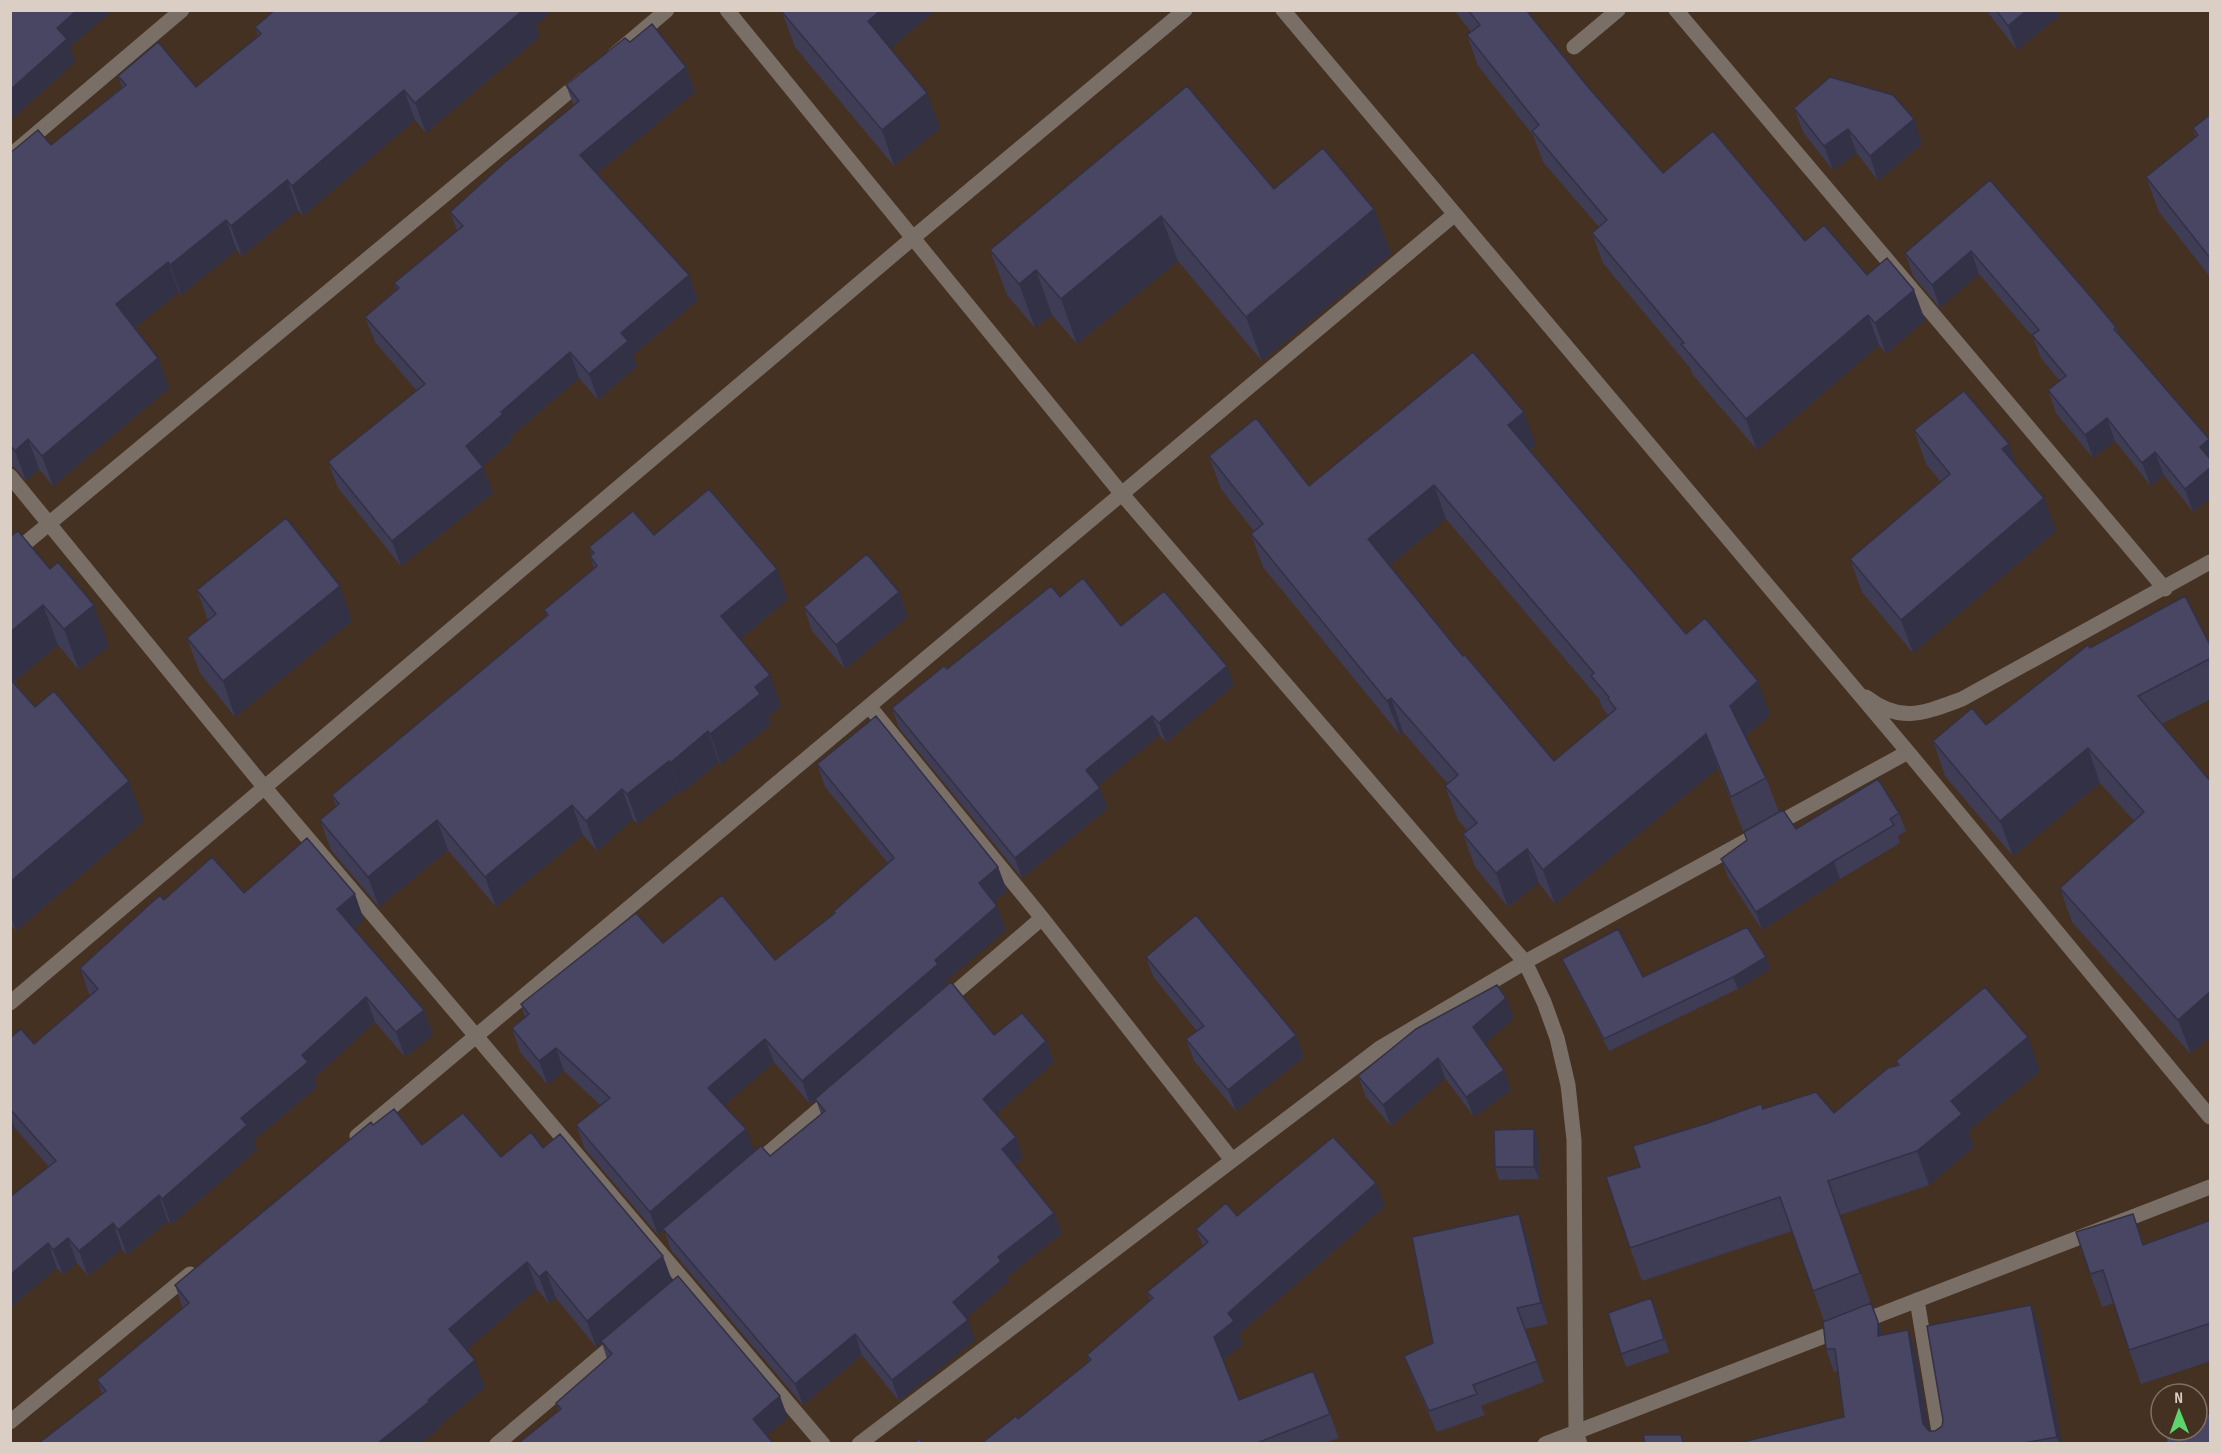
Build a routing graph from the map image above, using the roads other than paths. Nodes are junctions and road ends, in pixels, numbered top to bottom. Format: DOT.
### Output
graph roads {
  1 [pos="183,10"];
  2 [pos="667,10"];
  3 [pos="727,10"];
  4 [pos="1185,10"];
  5 [pos="1283,10"];
  6 [pos="1618,10"];
  7 [pos="1676,10"];
  8 [pos="1574,47"];
  9 [pos="10,156"];
  10 [pos="1455,214"];
  11 [pos="914,237"];
  12 [pos="10,476"];
  13 [pos="1122,493"];
  14 [pos="50,522"];
  15 [pos="10,556"];
  16 [pos="2211,562"];
  17 [pos="2165,589"];
  18 [pos="1851,684"];
  19 [pos="869,706"];
  20 [pos="1908,752"];
  21 [pos="265,788"];
  22 [pos="1042,918"];
  23 [pos="1526,962"];
  24 [pos="10,1003"];
  25 [pos="935,1010"];
  26 [pos="477,1036"];
  27 [pos="846,1087"];
  28 [pos="2211,1117"];
  29 [pos="349,1142"];
  30 [pos="1232,1160"];
  31 [pos="738,1179"];
  32 [pos="2211,1187"];
  33 [pos="203,1263"];
  34 [pos="1917,1300"];
  35 [pos="633,1329"];
  36 [pos="10,1422"];
  37 [pos="1578,1438"];
  38 [pos="497,1443"];
  39 [pos="824,1443"];
  40 [pos="859,1443"];
  41 [pos="1545,1443"];
  42 [pos="1941,1443"];
  1 -- 9 [label="street"];
  2 -- 14 [label="street"];
  3 -- 11 [label="street"];
  4 -- 11 [label="street"];
  5 -- 10 [label="street"];
  6 -- 8 [label="street"];
  7 -- 17 [label="street"];
  10 -- 13 [label="street"];
  10 -- 18 [label="street"];
  11 -- 13 [label="street"];
  11 -- 21 [label="street"];
  12 -- 14 [label="street"];
  13 -- 19 [label="street"];
  13 -- 23 [label="street"];
  14 -- 15 [label="street"];
  14 -- 21 [label="street"];
  16 -- 17 [label="street"];
  17 -- 18 [label="street"];
  18 -- 20 [label="street"];
  19 -- 22 [label="street"];
  19 -- 26 [label="street"];
  20 -- 23 [label="street"];
  20 -- 28 [label="street"];
  21 -- 24 [label="street"];
  21 -- 26 [label="street"];
  22 -- 25 [label="street"];
  22 -- 30 [label="street"];
  23 -- 30 [label="street"];
  23 -- 37 [label="street"];
  26 -- 29 [label="street"];
  26 -- 39 [label="street"];
  27 -- 31 [label="street"];
  30 -- 40 [label="street"];
  32 -- 34 [label="street"];
  33 -- 36 [label="street"];
  34 -- 37 [label="street"];
  34 -- 42 [label="street"];
  35 -- 38 [label="street"];
  37 -- 41 [label="street"];
}
